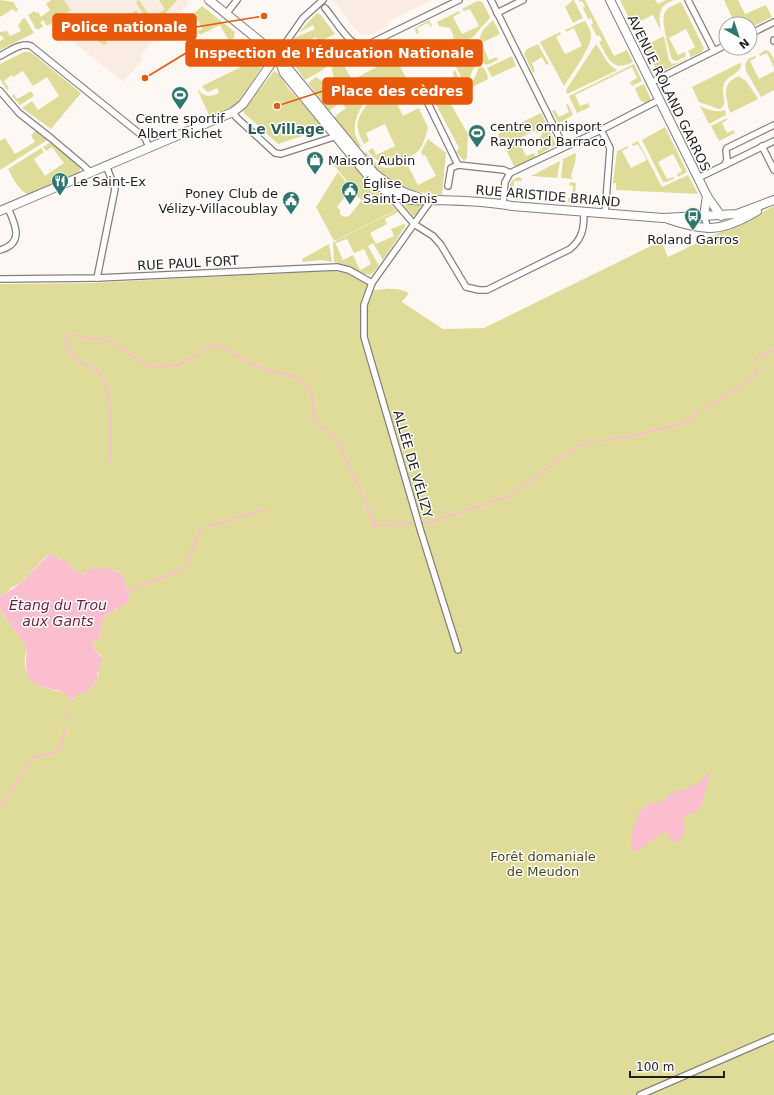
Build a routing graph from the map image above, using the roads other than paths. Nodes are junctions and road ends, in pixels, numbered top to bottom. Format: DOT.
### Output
graph roads {
  1 [pos="209,0"];
  2 [pos="237,0"];
  3 [pos="323,0"];
  4 [pos="459,0"];
  5 [pos="491,0"];
  6 [pos="523,0"];
  7 [pos="610,0"];
  8 [pos="688,0"];
  9 [pos="325,8"];
  10 [pos="226,14"];
  11 [pos="497,14"];
  12 [pos="774,22"];
  13 [pos="758,30"];
  14 [pos="718,49"];
  15 [pos="714,51"];
  16 [pos="277,55"];
  17 [pos="0,56"];
  18 [pos="650,83"];
  19 [pos="423,93"];
  20 [pos="0,94"];
  21 [pos="659,100"];
  22 [pos="233,112"];
  23 [pos="774,125"];
  24 [pos="601,130"];
  25 [pos="338,134"];
  26 [pos="774,141"];
  27 [pos="762,146"];
  28 [pos="149,147"];
  29 [pos="564,148"];
  30 [pos="106,165"];
  31 [pos="458,165"];
  32 [pos="725,165"];
  33 [pos="774,170"];
  34 [pos="90,172"];
  35 [pos="510,173"];
  36 [pos="698,178"];
  37 [pos="448,186"];
  38 [pos="385,191"];
  39 [pos="707,196"];
  40 [pos="431,200"];
  41 [pos="771,201"];
  42 [pos="503,204"];
  43 [pos="4,209"];
  44 [pos="584,211"];
  45 [pos="605,213"];
  46 [pos="704,216"];
  47 [pos="721,216"];
  48 [pos="663,218"];
  49 [pos="414,224"];
  50 [pos="711,229"];
  51 [pos="0,250"];
  52 [pos="97,278"];
  53 [pos="0,279"];
  54 [pos="372,283"];
  55 [pos="458,650"];
  56 [pos="774,1037"];
  57 [pos="640,1095"];
  1 -- 10 [label="street"];
  2 -- 10 [label="street"];
  3 -- 16 [label="street"];
  4 -- 9 [label="street"];
  5 -- 11 [label="street"];
  6 -- 11 [label="street"];
  7 -- 18 [label="street, AVENUE ROLAND GARROS"];
  8 -- 15 [label="street"];
  10 -- 16 [label="street"];
  11 -- 29 [label="street"];
  12 -- 13 [label="street"];
  14 -- 15 [label="street"];
  15 -- 18 [label="street"];
  16 -- 22 [label="street"];
  16 -- 25 [label="street, RUE ARISTIDE BRIAND"];
  17 -- 28 [label="street"];
  18 -- 21 [label="street, AVENUE ROLAND GARROS"];
  19 -- 31 [label="street"];
  20 -- 34 [label="street"];
  21 -- 24 [label="street"];
  21 -- 36 [label="street, AVENUE ROLAND GARROS"];
  22 -- 25 [label="street"];
  22 -- 28 [label="street"];
  23 -- 32 [label="street"];
  24 -- 29 [label="street"];
  24 -- 45 [label="street"];
  25 -- 38 [label="street, RUE ARISTIDE BRIAND"];
  25 -- 40 [label="street, RUE ARISTIDE BRIAND"];
  26 -- 27 [label="street"];
  27 -- 32 [label="street"];
  27 -- 33 [label="street"];
  28 -- 30 [label="street"];
  29 -- 35 [label="street"];
  30 -- 34 [label="street"];
  30 -- 52 [label="street"];
  31 -- 35 [label="street"];
  31 -- 37 [label="street"];
  32 -- 36 [label="street"];
  34 -- 43 [label="street"];
  35 -- 42 [label="street"];
  36 -- 39 [label="street, AVENUE ROLAND GARROS"];
  38 -- 40 [label="street, RUE ARISTIDE BRIAND"];
  38 -- 49 [label="street"];
  39 -- 46 [label="street"];
  39 -- 47 [label="street, AVENUE ROLAND GARROS"];
  40 -- 42 [label="street, RUE ARISTIDE BRIAND"];
  40 -- 49 [label="street, ALLÉE DE VÉLIZY"];
  41 -- 47 [label="street, RUE ARISTIDE BRIAND"];
  41 -- 50 [label="street"];
  42 -- 44 [label="street, RUE ARISTIDE BRIAND"];
  43 -- 51 [label="street"];
  44 -- 45 [label="street, RUE ARISTIDE BRIAND"];
  44 -- 49 [label="street"];
  45 -- 48 [label="street, RUE ARISTIDE BRIAND"];
  46 -- 47 [label="street, RUE ARISTIDE BRIAND"];
  46 -- 48 [label="street, RUE ARISTIDE BRIAND"];
  46 -- 50 [label="street"];
  47 -- 50 [label="street"];
  48 -- 50 [label="street, RUE ARISTIDE BRIAND"];
  49 -- 54 [label="street, ALLÉE DE VÉLIZY"];
  52 -- 53 [label="street, RUE PAUL FORT"];
  52 -- 54 [label="street, RUE PAUL FORT"];
  54 -- 55 [label="street, ALLÉE DE VÉLIZY"];
  56 -- 57 [label="street"];
}
